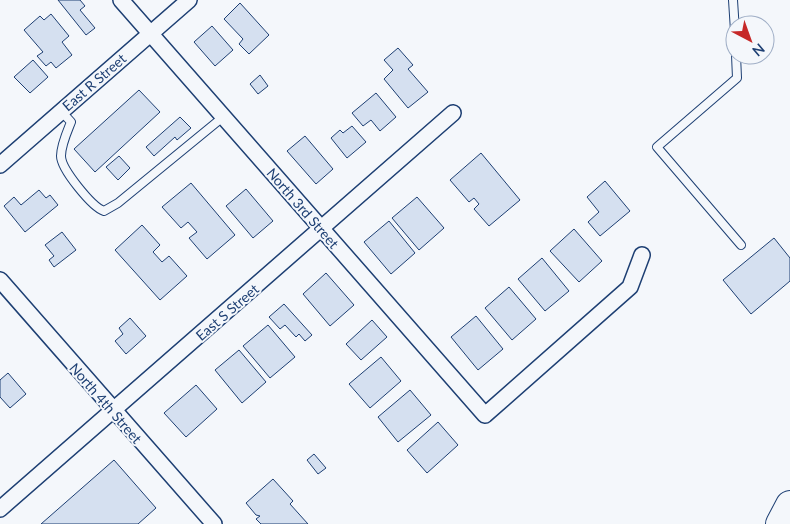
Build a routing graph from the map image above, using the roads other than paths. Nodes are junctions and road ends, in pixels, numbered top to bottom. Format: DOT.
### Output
graph roads {
  1 [pos="121,0"];
  2 [pos="189,0"];
  3 [pos="733,0"];
  4 [pos="734,15"];
  5 [pos="150,33"];
  6 [pos="736,65"];
  7 [pos="453,113"];
  8 [pos="66,117"];
  9 [pos="223,117"];
  10 [pos="0,165"];
  11 [pos="322,230"];
  12 [pos="741,245"];
  13 [pos="642,255"];
  14 [pos="2,286"];
  15 [pos="113,411"];
  16 [pos="790,505"];
  17 [pos="0,509"];
  18 [pos="214,524"];
  19 [pos="780,524"];
  1 -- 5 [label="street, North 3rd Street"];
  2 -- 5 [label="street, East R Street"];
  3 -- 4 [label="lane"];
  5 -- 8 [label="street, East R Street"];
  5 -- 9 [label="street, North 3rd Street"];
  6 -- 12 [label="lane"];
  7 -- 11 [label="street, East S Street"];
  8 -- 9 [label="lane"];
  8 -- 10 [label="street, East R Street"];
  9 -- 11 [label="street, North 3rd Street"];
  11 -- 13 [label="street, North 3rd Street"];
  11 -- 15 [label="street, East S Street"];
  14 -- 15 [label="street, North 4th Street"];
  15 -- 17 [label="street, East S Street"];
  15 -- 18 [label="street, North 4th Street"];
  16 -- 19 [label="highway"];
}
